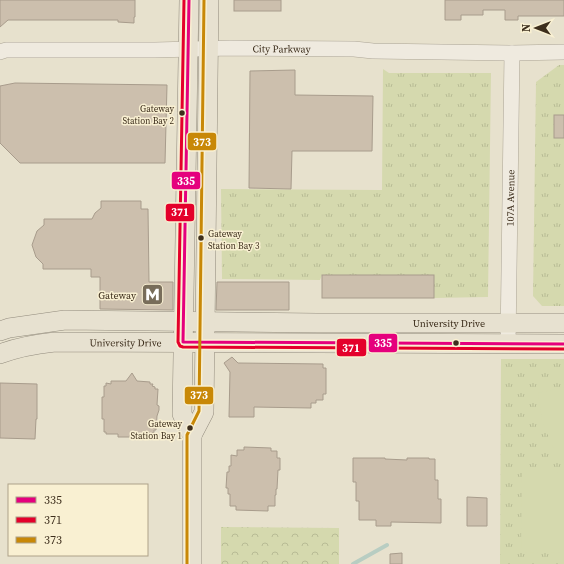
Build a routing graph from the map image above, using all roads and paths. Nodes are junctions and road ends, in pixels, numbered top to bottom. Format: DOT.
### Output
graph roads {
  1 [pos="189,0"];
  2 [pos="209,0"];
  3 [pos="188,49"];
  4 [pos="208,49"];
  5 [pos="0,52"];
  6 [pos="564,52"];
  7 [pos="512,53"];
  8 [pos="184,322"];
  9 [pos="205,322"];
  10 [pos="508,323"];
  11 [pos="564,323"];
  12 [pos="0,331"];
  13 [pos="183,342"];
  14 [pos="204,342"];
  15 [pos="508,344"];
  16 [pos="564,344"];
  17 [pos="0,354"];
  18 [pos="192,435"];
  19 [pos="192,564"];
  1 -- 3 [label="main road"];
  2 -- 4 [label="main road"];
  3 -- 4 [label="street, City Parkway"];
  3 -- 5 [label="street, City Parkway"];
  3 -- 8 [label="main road"];
  4 -- 7 [label="street, City Parkway"];
  4 -- 9 [label="main road"];
  6 -- 7 [label="street, City Parkway"];
  7 -- 10 [label="street, 107A Avenue"];
  8 -- 9 [label="main road, University Drive"];
  8 -- 12 [label="main road, University Drive"];
  8 -- 13 [label="main road"];
  9 -- 10 [label="main road, University Drive"];
  9 -- 14 [label="main road"];
  10 -- 11 [label="main road, University Drive"];
  10 -- 15 [label="street, 107A Avenue"];
  13 -- 14 [label="main road, University Drive"];
  13 -- 17 [label="main road, University Drive"];
  13 -- 18 [label="main road"];
  14 -- 15 [label="main road, University Drive"];
  14 -- 18 [label="main road"];
  15 -- 16 [label="main road, University Drive"];
  18 -- 19 [label="main road"];
}
